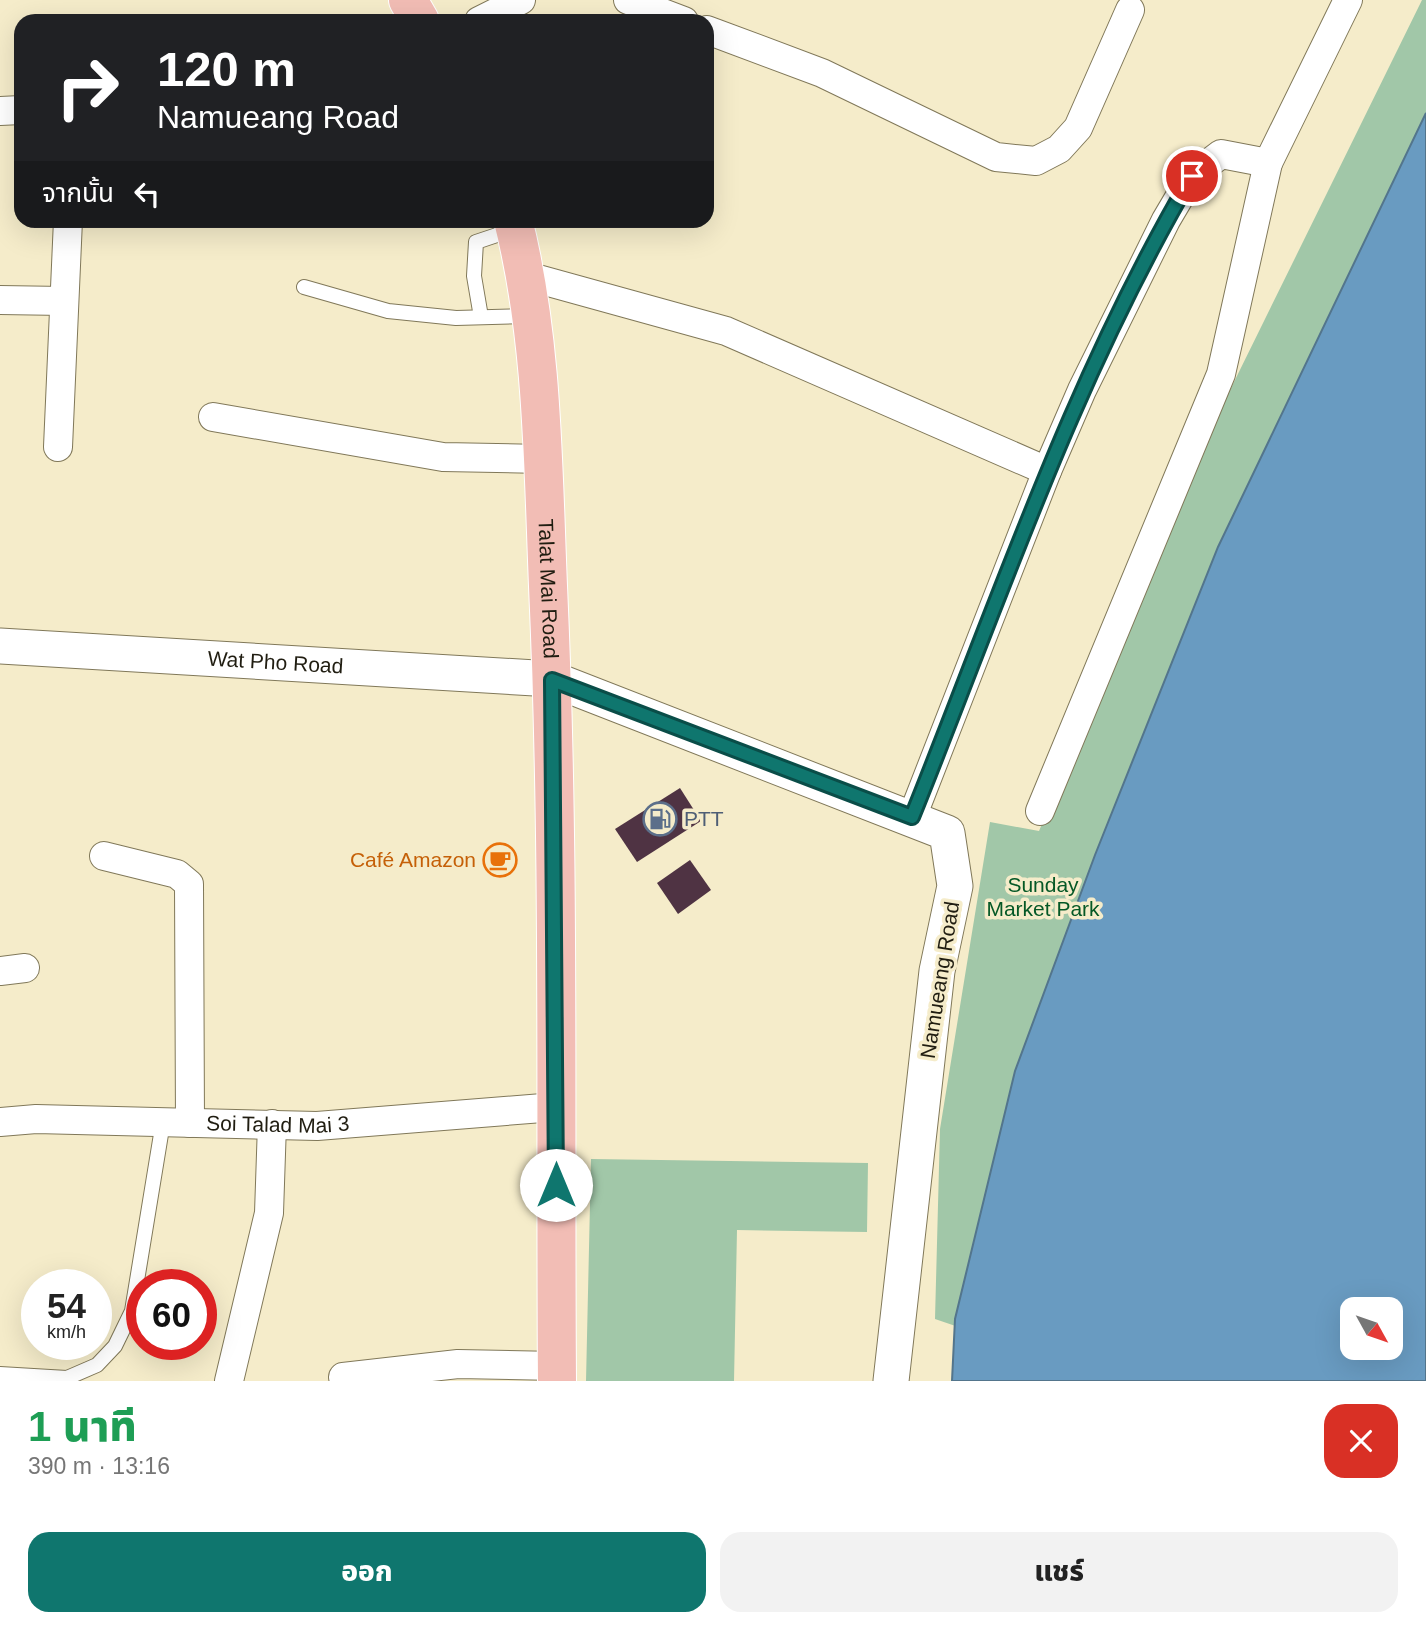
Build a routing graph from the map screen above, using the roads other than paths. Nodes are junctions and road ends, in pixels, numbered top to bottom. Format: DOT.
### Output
graph roads {
  1 [pos="521,0"];
  2 [pos="628,0"];
  3 [pos="1348,0"];
  4 [pos="1130,10"];
  5 [pos="493,14"];
  6 [pos="665,14"];
  7 [pos="714,33"];
  8 [pos="1268,163"];
  9 [pos="68,228"];
  10 [pos="507,228"];
  11 [pos="515,228"];
  12 [pos="527,275"];
  13 [pos="304,287"];
  14 [pos="0,300"];
  15 [pos="64,301"];
  16 [pos="530,316"];
  17 [pos="481,317"];
  18 [pos="213,417"];
  19 [pos="58,447"];
  20 [pos="542,459"];
  21 [pos="1047,471"];
  22 [pos="0,646"];
  23 [pos="552,680"];
  24 [pos="1040,811"];
  25 [pos="912,817"];
  26 [pos="104,856"];
  27 [pos="555,1107"];
  28 [pos="0,1122"];
  29 [pos="177,1122"];
  30 [pos="272,1124"];
  31 [pos="557,1373"];
  32 [pos="0,1374"];
  33 [pos="343,1377"];
  34 [pos="229,1381"];
  35 [pos="891,1381"];
  1 -- 5 [label="street"];
  2 -- 6 [label="street"];
  3 -- 8 [label="street"];
  4 -- 7 [label="street"];
  8 -- 21 [label="street"];
  8 -- 24 [label="street"];
  9 -- 15 [label="street"];
  10 -- 17 [label="lane"];
  11 -- 12 [label="main road, Talat Mai Road"];
  12 -- 16 [label="main road, Talat Mai Road"];
  12 -- 21 [label="street"];
  13 -- 17 [label="lane"];
  14 -- 15 [label="street"];
  15 -- 19 [label="street"];
  16 -- 17 [label="lane"];
  16 -- 20 [label="main road, Talat Mai Road"];
  18 -- 20 [label="street"];
  20 -- 23 [label="main road, Talat Mai Road"];
  21 -- 25 [label="street"];
  22 -- 23 [label="street, Wat Pho Road"];
  23 -- 25 [label="street, Namueang Road"];
  23 -- 27 [label="main road, Talat Mai Road"];
  25 -- 35 [label="street, Namueang Road"];
  26 -- 29 [label="street"];
  27 -- 30 [label="street, Soi Talad Mai 3"];
  27 -- 31 [label="main road, Talat Mai Road"];
  28 -- 29 [label="street, Soi Talad Mai 3"];
  29 -- 30 [label="street, Soi Talad Mai 3"];
  29 -- 32 [label="lane"];
  30 -- 34 [label="street"];
  31 -- 33 [label="street"];
}
